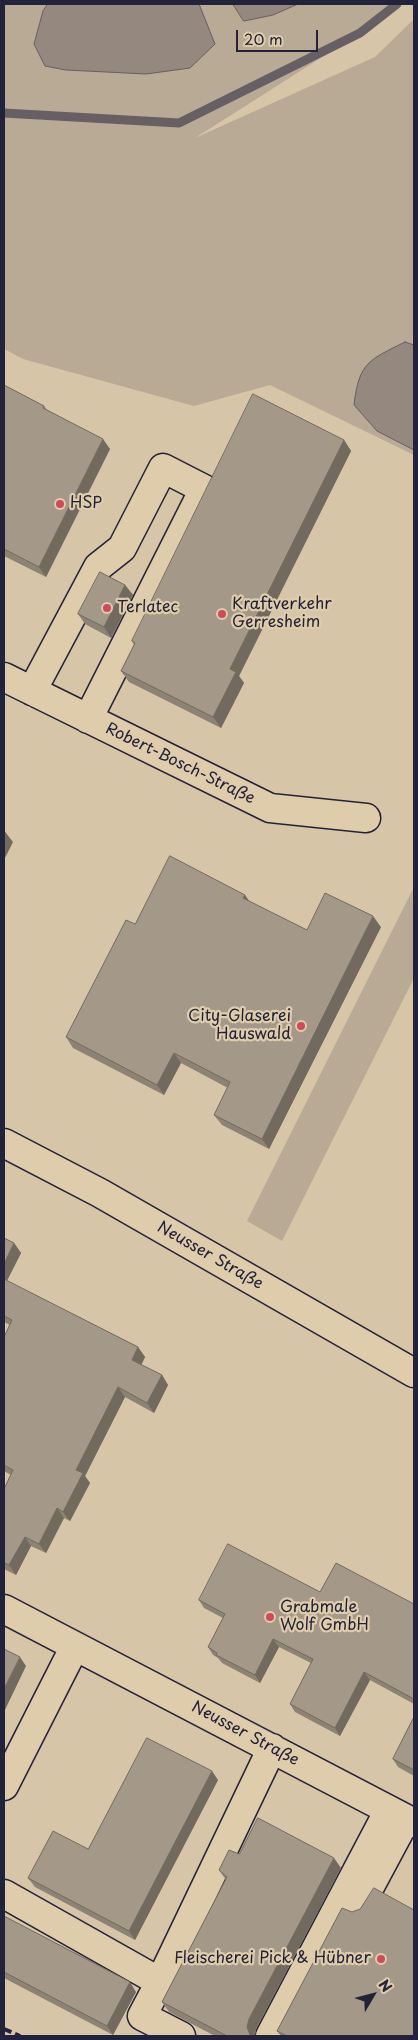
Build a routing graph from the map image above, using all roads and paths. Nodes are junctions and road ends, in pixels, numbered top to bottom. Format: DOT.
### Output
graph roads {
  1 [pos="4,676"];
  2 [pos="32,691"];
  3 [pos="88,719"];
  4 [pos="366,818"];
  5 [pos="4,1143"];
  6 [pos="414,1373"];
  7 [pos="4,1609"];
  8 [pos="75,1646"];
  9 [pos="272,1748"];
  10 [pos="4,1786"];
  11 [pos="403,1818"];
  12 [pos="4,1894"];
  13 [pos="160,1982"];
  14 [pos="181,2036"];
  15 [pos="270,2036"];
  16 [pos="290,2036"];
  1 -- 2 [label="street, Robert-Bosch-Straße"];
  2 -- 3 [label="street, Robert-Bosch-Straße"];
  2 -- 3 [label="street"];
  3 -- 4 [label="street, Robert-Bosch-Straße"];
  5 -- 6 [label="street, Neusser Straße"];
  7 -- 8 [label="street, Neusser Straße"];
  8 -- 9 [label="street, Neusser Straße"];
  8 -- 10 [label="street"];
  9 -- 11 [label="street, Neusser Straße"];
  9 -- 13 [label="street"];
  11 -- 15 [label="street"];
  11 -- 16 [label="street"];
  12 -- 13 [label="street"];
  13 -- 14 [label="street"];
}
